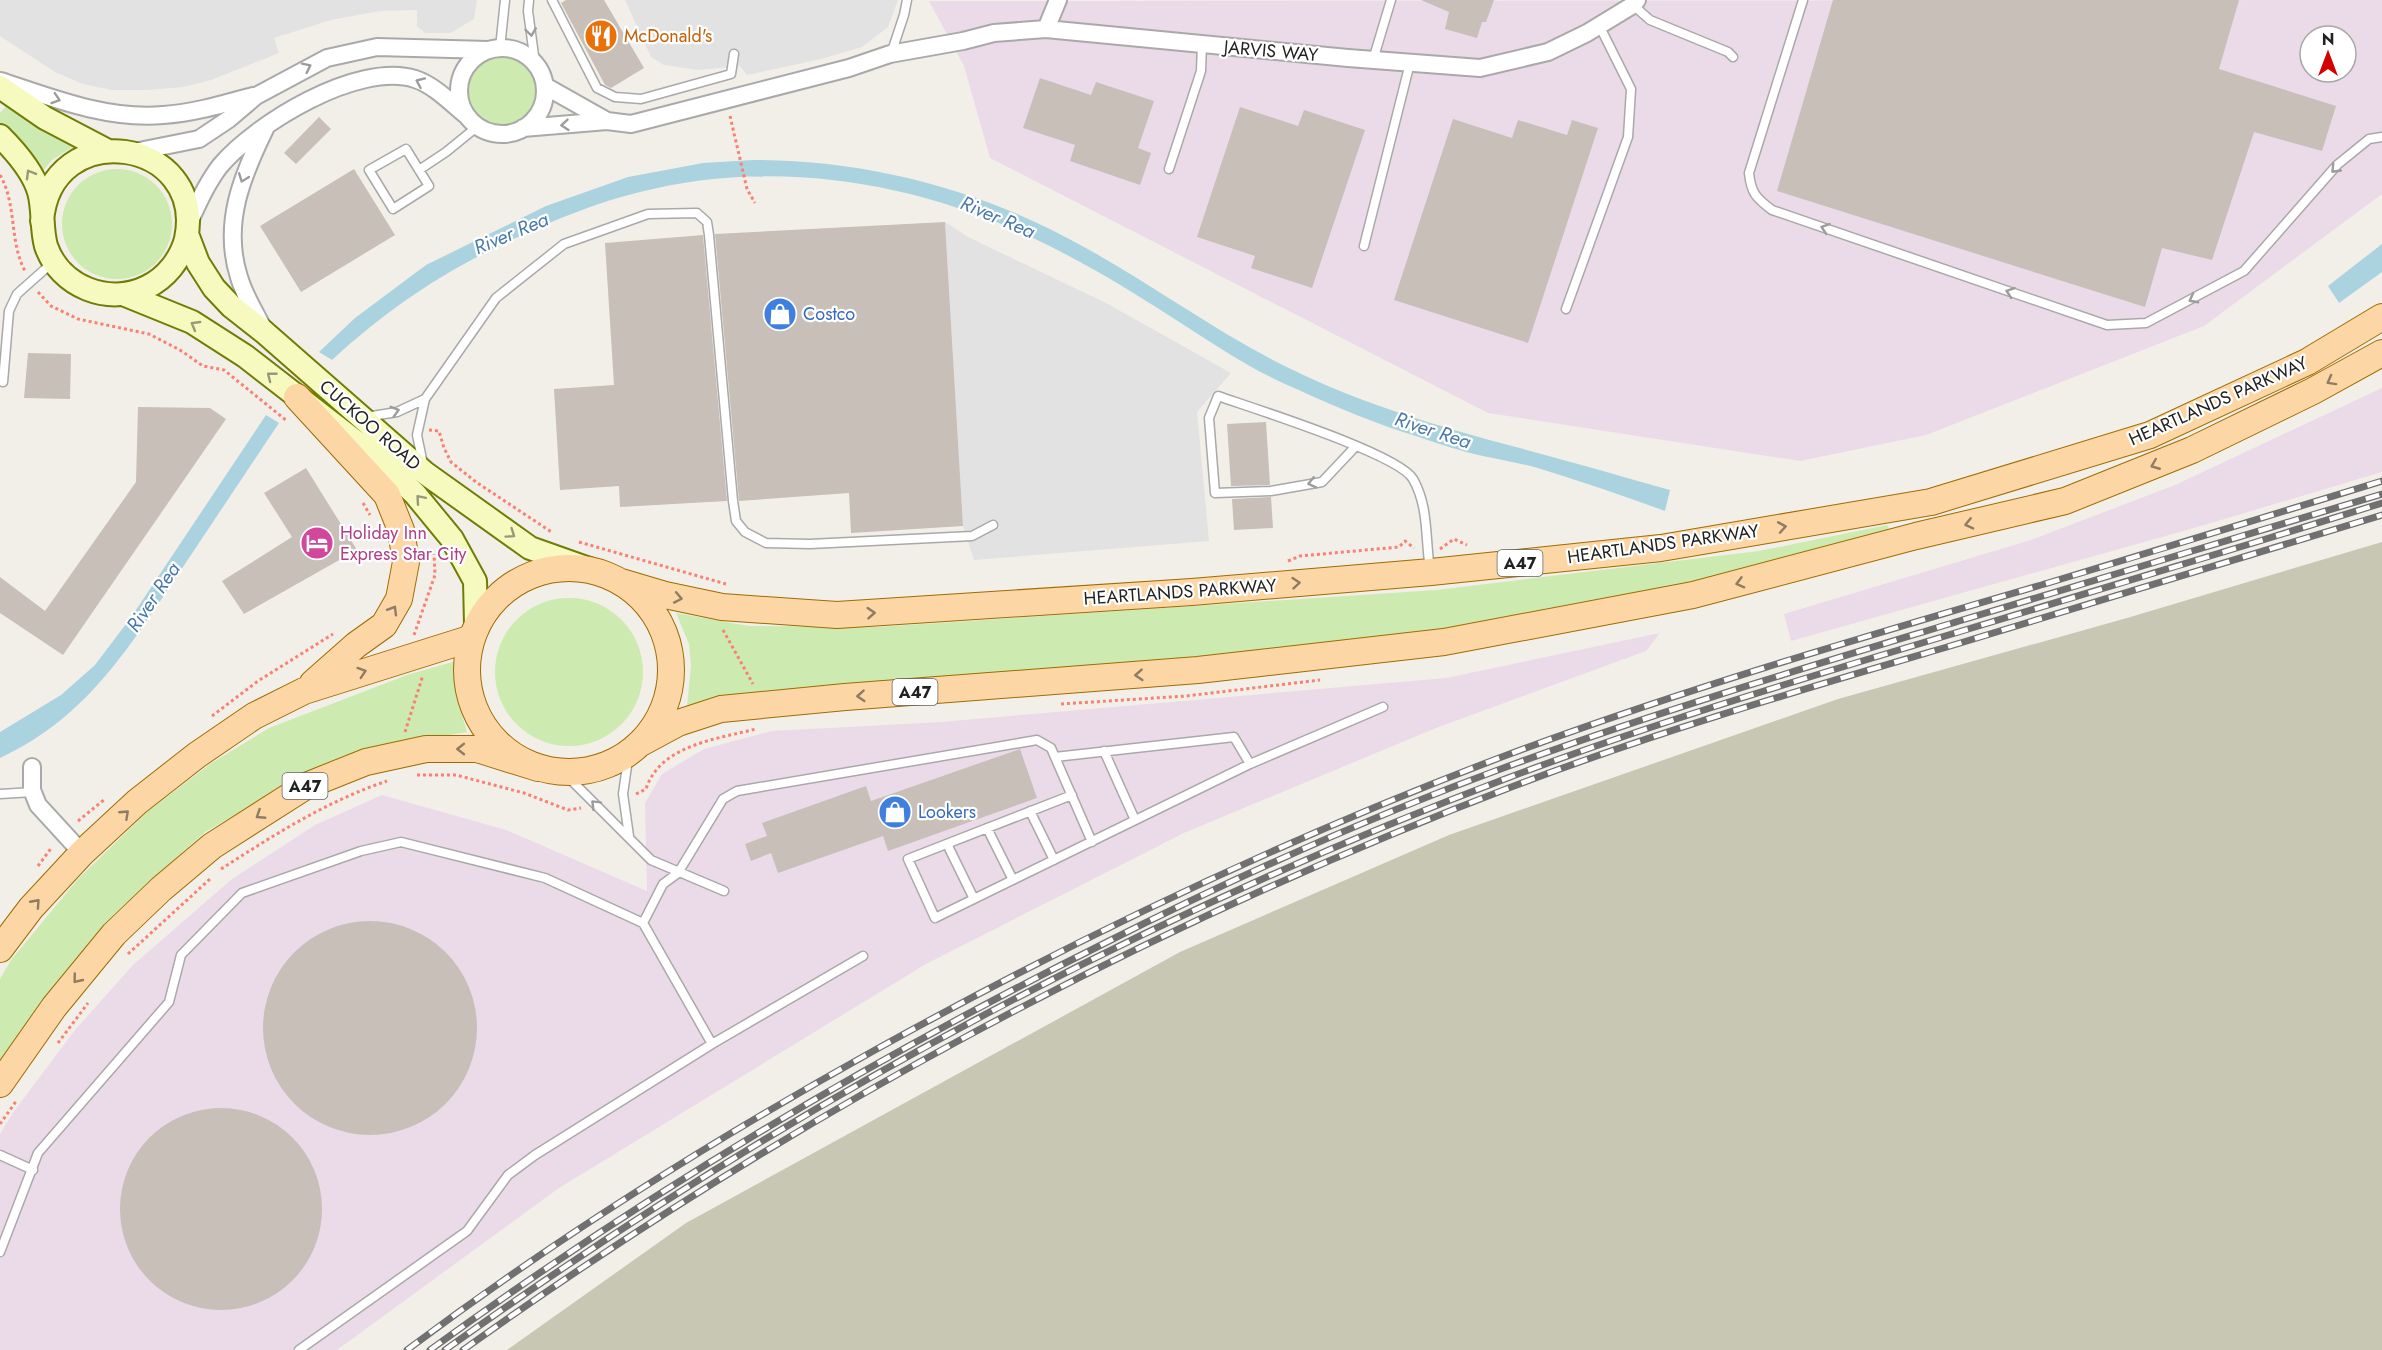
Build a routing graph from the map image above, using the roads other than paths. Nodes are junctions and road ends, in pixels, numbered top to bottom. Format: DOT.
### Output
graph roads {
  1 [pos="505,0"];
  2 [pos="529,0"];
  3 [pos="552,0"];
  4 [pos="907,0"];
  5 [pos="1058,0"];
  6 [pos="1391,0"];
  7 [pos="1803,0"];
  8 [pos="1635,3"];
  9 [pos="1599,26"];
  10 [pos="1046,29"];
  11 [pos="1202,44"];
  12 [pos="494,49"];
  13 [pos="734,54"];
  14 [pos="890,54"];
  15 [pos="1733,57"];
  16 [pos="1373,60"];
  17 [pos="535,63"];
  18 [pos="1410,63"];
  19 [pos="0,81"];
  20 [pos="545,86"];
  21 [pos="0,87"];
  22 [pos="256,96"];
  23 [pos="473,121"];
  24 [pos="607,121"];
  25 [pos="267,125"];
  26 [pos="523,128"];
  27 [pos="0,136"];
  28 [pos="2382,137"];
  29 [pos="106,150"];
  30 [pos="134,152"];
  31 [pos="1169,169"];
  32 [pos="419,170"];
  33 [pos="42,221"];
  34 [pos="187,230"];
  35 [pos="1364,246"];
  36 [pos="54,261"];
  37 [pos="123,294"];
  38 [pos="1566,309"];
  39 [pos="2382,318"];
  40 [pos="264,332"];
  41 [pos="2382,353"];
  42 [pos="3,382"];
  43 [pos="297,397"];
  44 [pos="425,399"];
  45 [pos="363,418"];
  46 [pos="1356,446"];
  47 [pos="425,473"];
  48 [pos="993,525"];
  49 [pos="1430,565"];
  50 [pos="592,570"];
  51 [pos="621,582"];
  52 [pos="473,632"];
  53 [pos="304,691"];
  54 [pos="1383,707"];
  55 [pos="634,748"];
  56 [pos="1104,751"];
  57 [pos="1055,757"];
  58 [pos="1250,764"];
  59 [pos="32,767"];
  60 [pos="550,770"];
  61 [pos="33,792"];
  62 [pos="0,794"];
  63 [pos="1072,795"];
  64 [pos="1030,811"];
  65 [pos="1135,820"];
  66 [pos="987,828"];
  67 [pos="628,837"];
  68 [pos="1092,842"];
  69 [pos="947,844"];
  70 [pos="82,853"];
  71 [pos="1054,860"];
  72 [pos="678,873"];
  73 [pos="1013,880"];
  74 [pos="724,891"];
  75 [pos="974,899"];
  76 [pos="643,923"];
  77 [pos="0,949"];
  78 [pos="863,956"];
  79 [pos="712,1044"];
  80 [pos="0,1084"];
  81 [pos="0,1155"];
  82 [pos="33,1170"];
  83 [pos="0,1252"];
  84 [pos="299,1350"];
  1 -- 12 [label="lane"];
  2 -- 17 [label="lane, one-way"];
  3 -- 13 [label="lane"];
  4 -- 14 [label="lane"];
  5 -- 10 [label="street"];
  6 -- 16 [label="lane"];
  28 -- 7 [label="lane, one-way"];
  8 -- 9 [label="street, JARVIS WAY"];
  8 -- 15 [label="lane"];
  9 -- 18 [label="street, JARVIS WAY"];
  9 -- 38 [label="lane"];
  10 -- 11 [label="street, JARVIS WAY"];
  10 -- 14 [label="street, JARVIS WAY"];
  11 -- 16 [label="street, JARVIS WAY"];
  11 -- 31 [label="lane"];
  12 -- 17 [label="street"];
  22 -- 12 [label="street, one-way"];
  12 -- 23 [label="street"];
  14 -- 24 [label="street, JARVIS WAY"];
  16 -- 18 [label="street, JARVIS WAY"];
  17 -- 20 [label="street"];
  18 -- 35 [label="lane"];
  19 -- 22 [label="street, one-way"];
  20 -- 24 [label="street"];
  20 -- 26 [label="street"];
  21 -- 29 [label="main road"];
  22 -- 30 [label="street"];
  23 -- 25 [label="street, one-way"];
  23 -- 26 [label="street"];
  23 -- 32 [label="lane"];
  24 -- 26 [label="street, JARVIS WAY, one-way"];
  25 -- 34 [label="street"];
  25 -- 40 [label="street, one-way"];
  33 -- 27 [label="main road, one-way"];
  29 -- 30 [label="main road"];
  29 -- 33 [label="main road"];
  30 -- 34 [label="main road"];
  32 -- 32 [label="lane"];
  33 -- 36 [label="main road"];
  34 -- 37 [label="main road"];
  34 -- 40 [label="main road, CUCKOO ROAD"];
  36 -- 37 [label="main road"];
  36 -- 42 [label="lane"];
  43 -- 37 [label="main road, CUCKOO ROAD, one-way"];
  49 -- 39 [label="main road, HEARTLANDS PARKWAY / A47, one-way"];
  40 -- 45 [label="main road, CUCKOO ROAD"];
  41 -- 55 [label="main road, HEARTLANDS PARKWAY / A47, one-way"];
  52 -- 43 [label="main road, CUCKOO ROAD, one-way"];
  53 -- 43 [label="main road, one-way"];
  45 -- 44 [label="lane, one-way"];
  44 -- 47 [label="lane"];
  44 -- 48 [label="lane"];
  45 -- 47 [label="main road, CUCKOO ROAD"];
  46 -- 46 [label="lane, one-way"];
  46 -- 49 [label="lane"];
  47 -- 50 [label="main road, CUCKOO ROAD, one-way"];
  51 -- 49 [label="main road, HEARTLANDS PARKWAY / A47, one-way"];
  50 -- 51 [label="main road"];
  50 -- 52 [label="main road"];
  51 -- 55 [label="main road"];
  53 -- 52 [label="main road, one-way"];
  52 -- 60 [label="main road"];
  70 -- 53 [label="main road, one-way"];
  54 -- 58 [label="lane"];
  55 -- 60 [label="main road"];
  55 -- 67 [label="lane"];
  56 -- 57 [label="lane"];
  56 -- 58 [label="lane"];
  56 -- 65 [label="lane"];
  57 -- 63 [label="lane"];
  57 -- 72 [label="lane"];
  58 -- 65 [label="lane"];
  59 -- 61 [label="street"];
  67 -- 60 [label="lane, one-way"];
  60 -- 80 [label="main road, A47, one-way"];
  61 -- 62 [label="lane"];
  61 -- 70 [label="street"];
  63 -- 64 [label="lane"];
  63 -- 68 [label="lane"];
  64 -- 66 [label="lane"];
  64 -- 71 [label="lane"];
  65 -- 68 [label="lane"];
  66 -- 69 [label="lane"];
  66 -- 73 [label="lane"];
  67 -- 72 [label="lane"];
  68 -- 71 [label="lane"];
  69 -- 75 [label="lane"];
  69 -- 75 [label="lane"];
  77 -- 70 [label="main road, one-way"];
  71 -- 73 [label="lane"];
  72 -- 74 [label="lane"];
  72 -- 76 [label="lane"];
  73 -- 75 [label="lane"];
  76 -- 79 [label="lane"];
  76 -- 82 [label="lane"];
  78 -- 79 [label="lane"];
  79 -- 84 [label="lane"];
  81 -- 82 [label="lane"];
  82 -- 83 [label="lane"];
}
